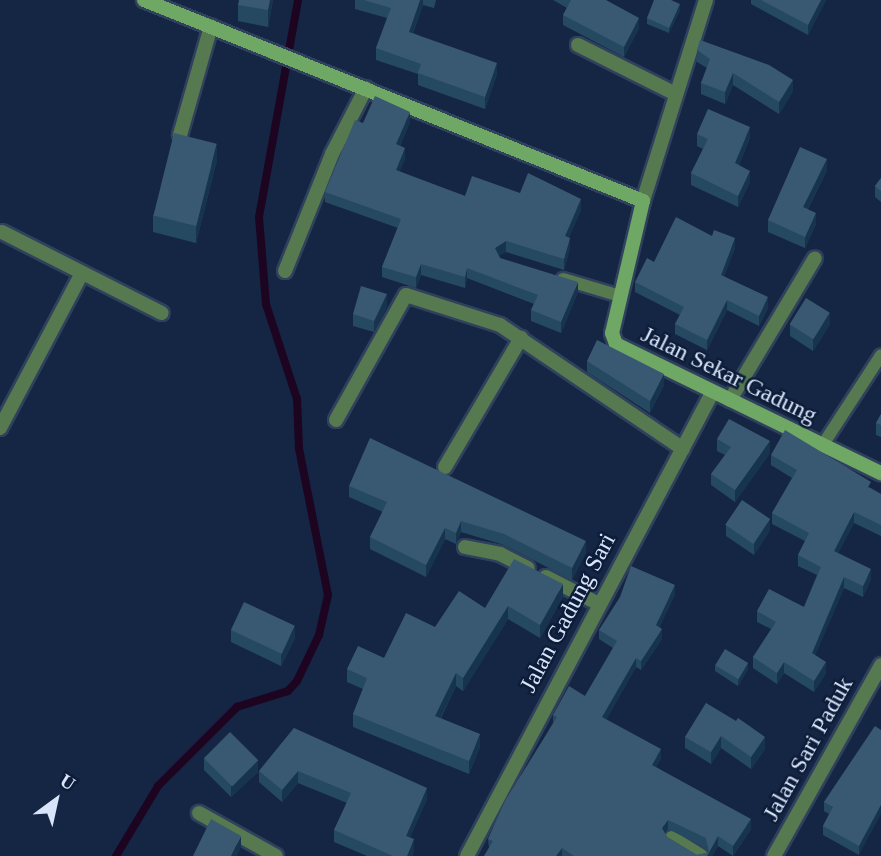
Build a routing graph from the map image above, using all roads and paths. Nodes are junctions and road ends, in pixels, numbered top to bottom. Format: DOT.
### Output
graph roads {
  1 [pos="144,0"];
  2 [pos="706,0"];
  3 [pos="211,26"];
  4 [pos="578,45"];
  5 [pos="366,88"];
  6 [pos="674,93"];
  7 [pos="180,135"];
  8 [pos="643,201"];
  9 [pos="2,232"];
  10 [pos="815,258"];
  11 [pos="285,271"];
  12 [pos="82,273"];
  13 [pos="555,276"];
  14 [pos="620,296"];
  15 [pos="162,313"];
  16 [pos="521,338"];
  17 [pos="881,355"];
  18 [pos="712,393"];
  19 [pos="730,400"];
  20 [pos="336,420"];
  21 [pos="0,428"];
  22 [pos="822,446"];
  23 [pos="683,449"];
  24 [pos="445,467"];
  25 [pos="881,473"];
  26 [pos="465,547"];
  27 [pos="597,603"];
  28 [pos="881,665"];
  29 [pos="199,813"];
  30 [pos="672,838"];
  31 [pos="276,856"];
  32 [pos="467,856"];
  33 [pos="701,856"];
  34 [pos="774,856"];
  1 -- 3 [label="street"];
  2 -- 6 [label="street"];
  3 -- 5 [label="street"];
  3 -- 7 [label="street"];
  4 -- 6 [label="street"];
  5 -- 8 [label="street"];
  5 -- 11 [label="street"];
  6 -- 8 [label="street"];
  8 -- 14 [label="street, Jalan Sekar Gadung"];
  9 -- 12 [label="street"];
  10 -- 19 [label="street"];
  12 -- 15 [label="street"];
  12 -- 21 [label="street"];
  13 -- 14 [label="lane"];
  14 -- 18 [label="street, Jalan Sekar Gadung"];
  16 -- 20 [label="street"];
  16 -- 23 [label="street"];
  16 -- 24 [label="street"];
  17 -- 22 [label="lane"];
  18 -- 19 [label="street, Jalan Sekar Gadung"];
  18 -- 23 [label="street, Jalan Gadung Sari"];
  19 -- 22 [label="street, Jalan Sekar Gadung"];
  22 -- 25 [label="street, Jalan Sekar Gadung"];
  23 -- 27 [label="street, Jalan Gadung Sari"];
  26 -- 27 [label="street"];
  27 -- 32 [label="street, Jalan Gadung Sari"];
  28 -- 34 [label="street, Jalan Sari Paduk"];
  29 -- 31 [label="street"];
  30 -- 33 [label="street"];
}
